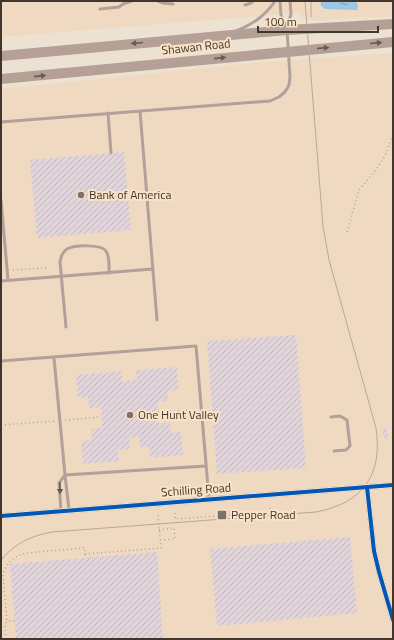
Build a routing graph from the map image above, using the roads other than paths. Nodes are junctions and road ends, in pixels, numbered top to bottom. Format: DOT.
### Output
graph roads {
  1 [pos="132,1"];
  2 [pos="158,1"];
  3 [pos="253,1"];
  4 [pos="275,1"];
  5 [pos="280,1"];
  6 [pos="290,1"];
  7 [pos="173,4"];
  8 [pos="245,5"];
  9 [pos="100,9"];
  10 [pos="393,24"];
  11 [pos="287,30"];
  12 [pos="222,36"];
  13 [pos="393,42"];
  14 [pos="289,52"];
  15 [pos="1,56"];
  16 [pos="1,79"];
  17 [pos="140,111"];
  18 [pos="108,113"];
  19 [pos="1,122"];
  20 [pos="111,153"];
  21 [pos="1,200"];
  22 [pos="153,269"];
  23 [pos="109,273"];
  24 [pos="61,276"];
  25 [pos="8,280"];
  26 [pos="1,281"];
  27 [pos="157,320"];
  28 [pos="66,327"];
  29 [pos="54,358"];
  30 [pos="1,361"];
  31 [pos="331,417"];
  32 [pos="334,451"];
  33 [pos="206,466"];
  34 [pos="65,475"];
  35 [pos="393,485"];
  36 [pos="367,487"];
  37 [pos="209,499"];
  38 [pos="68,510"];
  39 [pos="61,511"];
  40 [pos="1,516"];
  41 [pos="393,620"];
  1 -- 9 [label="lane"];
  2 -- 7 [label="lane"];
  3 -- 8 [label="lane"];
  4 -- 12 [label="lane"];
  5 -- 11 [label="lane"];
  6 -- 11 [label="lane"];
  10 -- 11 [label="main road, Shawan Road"];
  11 -- 12 [label="main road, Shawan Road"];
  11 -- 14 [label="lane"];
  12 -- 15 [label="main road, Shawan Road, one-way"];
  14 -- 13 [label="main road, Shawan Road, one-way"];
  16 -- 14 [label="main road, Shawan Road, one-way"];
  14 -- 17 [label="lane"];
  17 -- 18 [label="lane"];
  17 -- 22 [label="lane"];
  18 -- 19 [label="lane"];
  18 -- 20 [label="lane"];
  21 -- 25 [label="lane"];
  22 -- 23 [label="lane"];
  22 -- 27 [label="lane"];
  23 -- 24 [label="lane"];
  23 -- 24 [label="lane"];
  24 -- 25 [label="lane"];
  24 -- 28 [label="lane"];
  25 -- 26 [label="lane"];
  29 -- 30 [label="lane"];
  29 -- 33 [label="lane"];
  29 -- 34 [label="lane"];
  31 -- 32 [label="lane"];
  33 -- 34 [label="lane"];
  33 -- 37 [label="lane"];
  34 -- 38 [label="lane"];
  34 -- 39 [label="lane, one-way"];
  35 -- 36 [label="street, Schilling Road"];
  36 -- 37 [label="street, Schilling Road"];
  36 -- 41 [label="street"];
  37 -- 38 [label="street, Schilling Road"];
  38 -- 39 [label="street, Schilling Road"];
  39 -- 40 [label="street, Schilling Road"];
}
